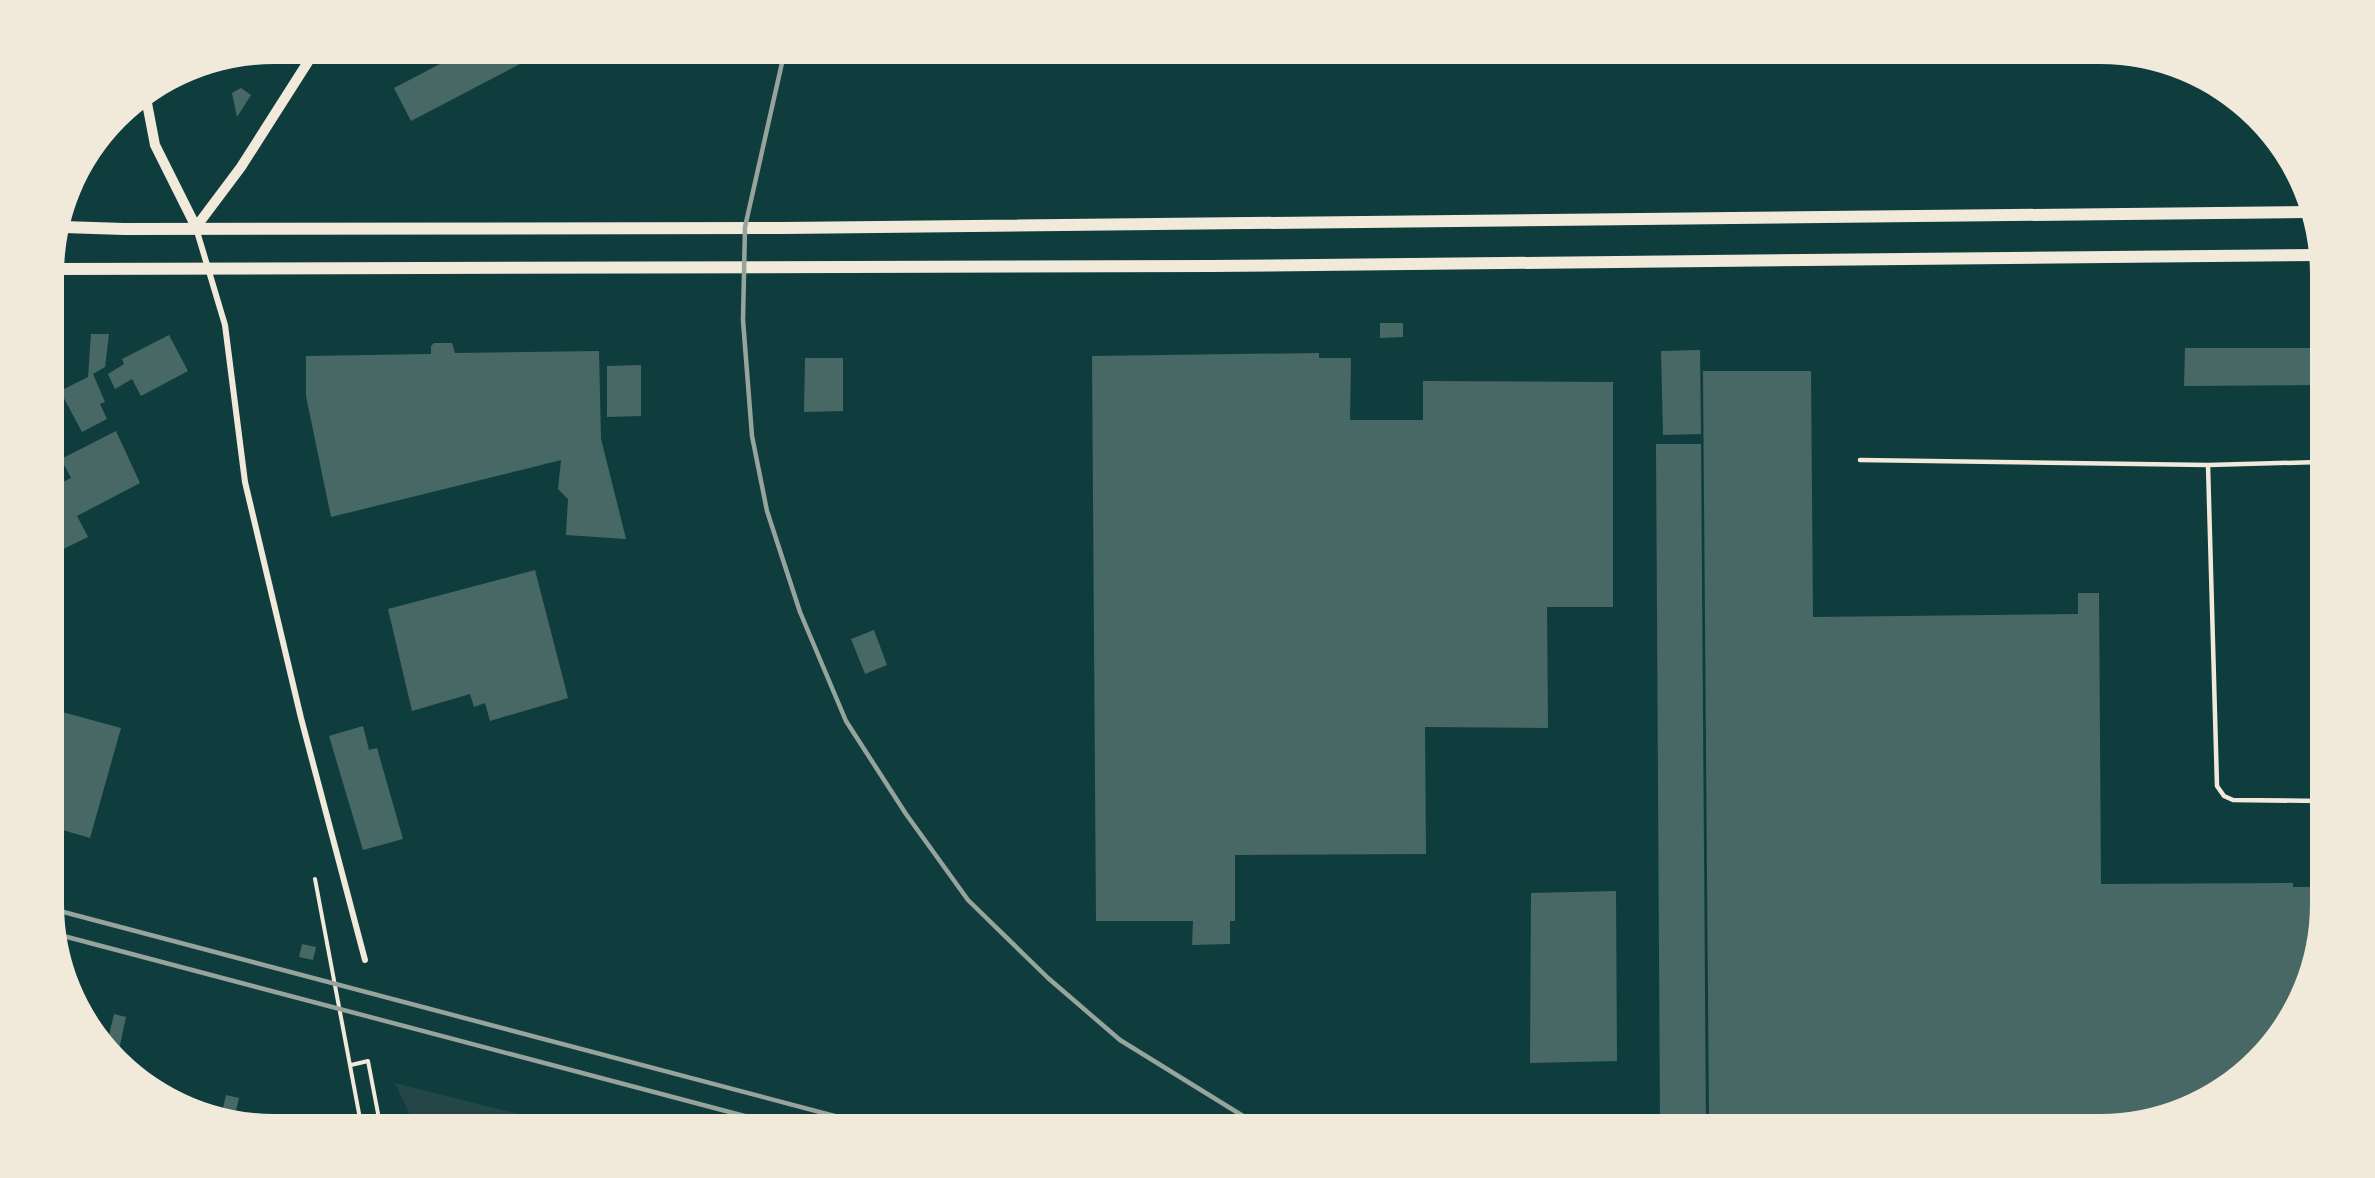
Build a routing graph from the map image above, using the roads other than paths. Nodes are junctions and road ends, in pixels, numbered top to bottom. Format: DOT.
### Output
graph roads {
  1 [pos="306,65"];
  2 [pos="148,107"];
  3 [pos="2301,212"];
  4 [pos="70,227"];
  5 [pos="196,228"];
  6 [pos="2309,255"];
  7 [pos="208,268"];
  8 [pos="65,269"];
  9 [pos="1860,460"];
  10 [pos="2310,462"];
  11 [pos="2208,465"];
  12 [pos="2310,801"];
  13 [pos="365,960"];
  1 -- 5 [label="street"];
  2 -- 5 [label="street"];
  3 -- 5 [label="main road"];
  4 -- 5 [label="main road"];
  5 -- 7 [label="street"];
  6 -- 7 [label="main road"];
  7 -- 8 [label="main road"];
  7 -- 13 [label="street"];
  9 -- 11 [label="lane"];
  10 -- 11 [label="lane"];
  11 -- 12 [label="lane"];
}
